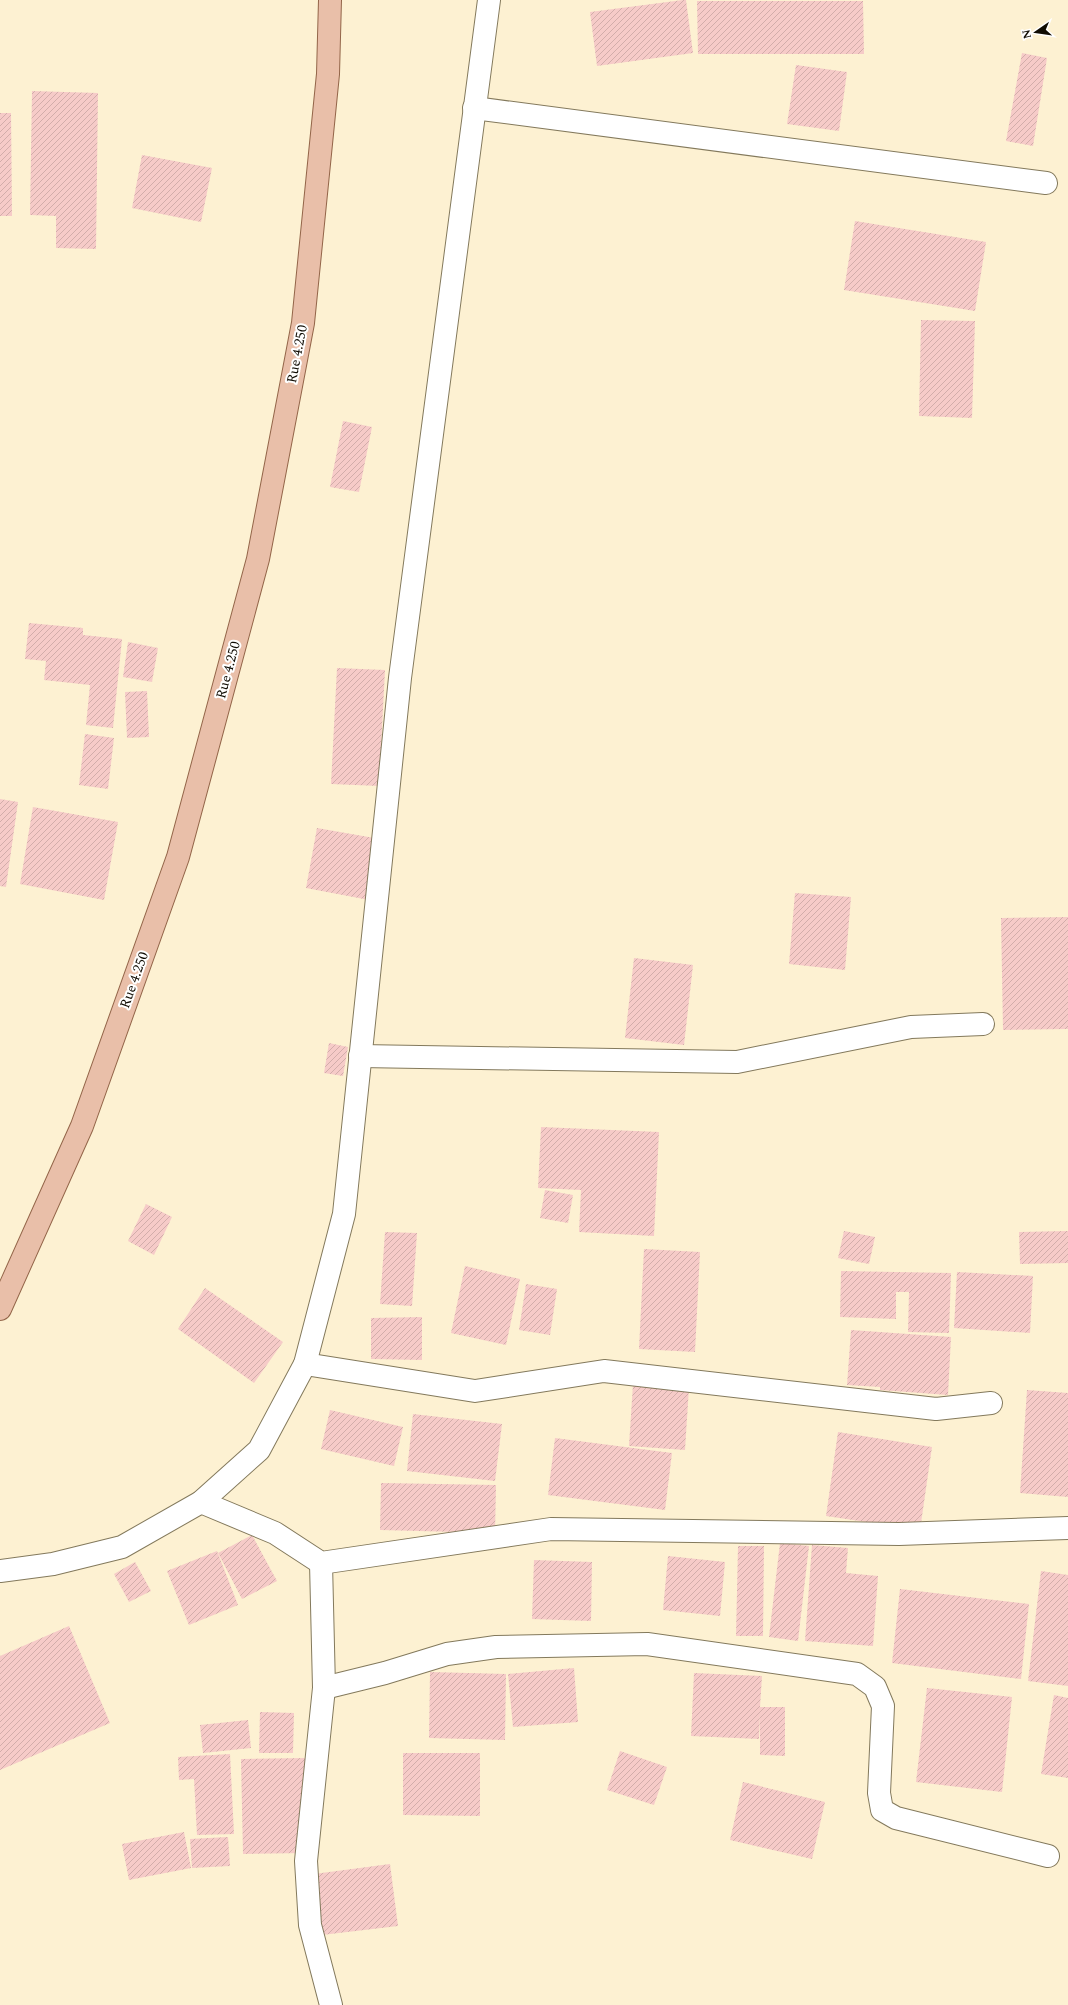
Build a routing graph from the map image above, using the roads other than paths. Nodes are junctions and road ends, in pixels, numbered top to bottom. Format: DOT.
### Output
graph roads {
  1 [pos="330,0"];
  2 [pos="489,0"];
  3 [pos="474,108"];
  4 [pos="1046,183"];
  5 [pos="983,1024"];
  6 [pos="360,1056"];
  7 [pos="0,1310"];
  8 [pos="305,1364"];
  9 [pos="991,1403"];
  10 [pos="201,1502"];
  11 [pos="1068,1528"];
  12 [pos="321,1563"];
  13 [pos="0,1571"];
  14 [pos="324,1688"];
  15 [pos="1048,1856"];
  16 [pos="331,2005"];
  1 -- 7 [label="main road, Rue 4.250"];
  2 -- 3 [label="street"];
  3 -- 4 [label="street"];
  3 -- 6 [label="street"];
  5 -- 6 [label="street"];
  6 -- 8 [label="street"];
  8 -- 9 [label="street"];
  8 -- 10 [label="street"];
  10 -- 12 [label="street"];
  10 -- 13 [label="street"];
  11 -- 12 [label="street"];
  12 -- 14 [label="street"];
  14 -- 15 [label="street"];
  14 -- 16 [label="street"];
}
